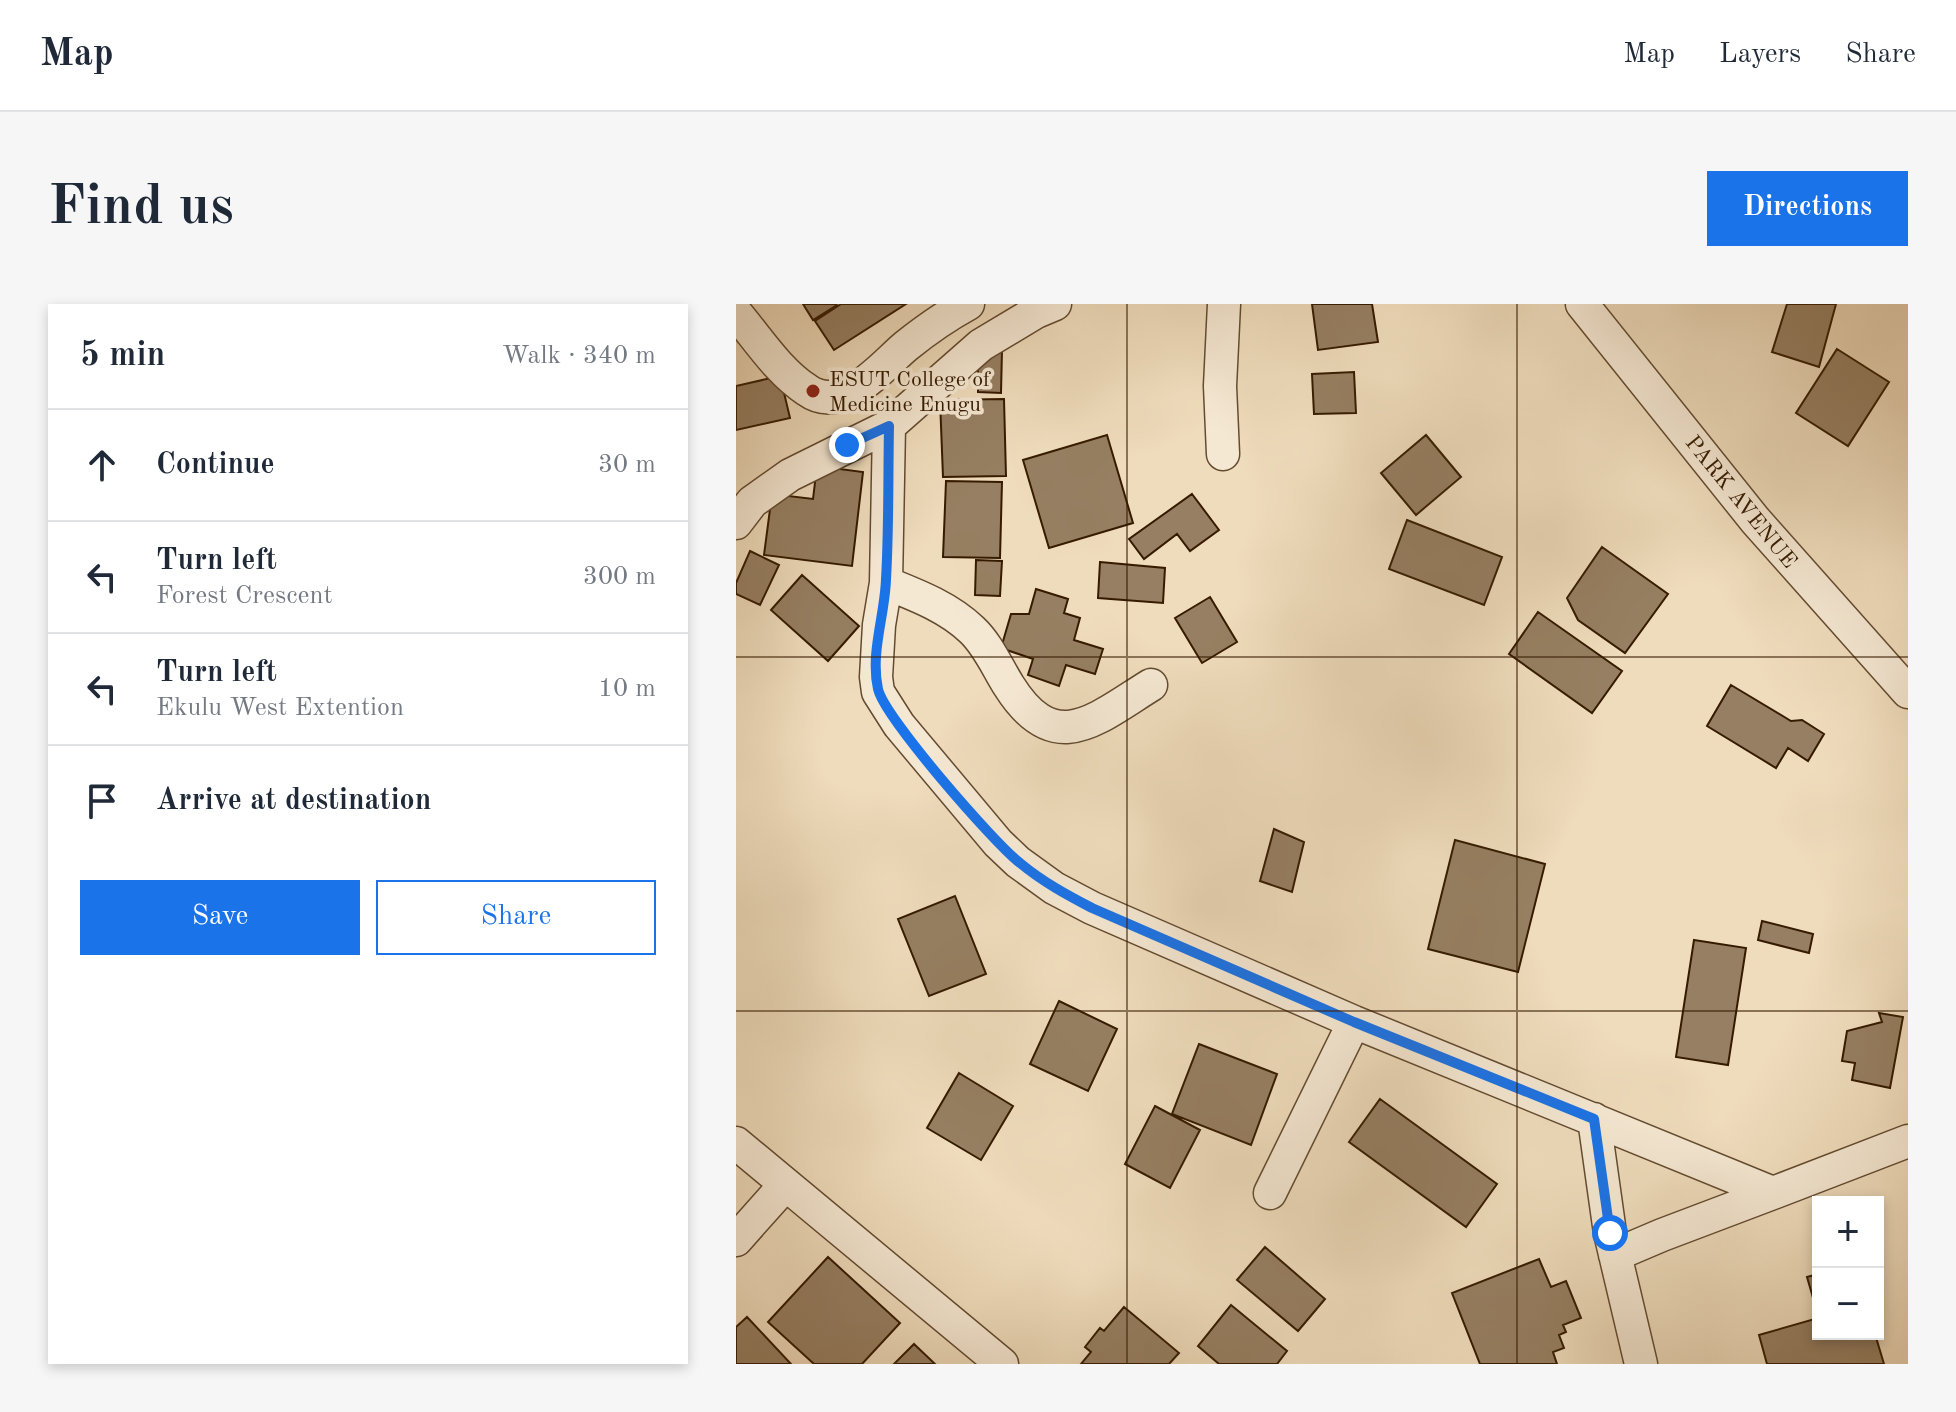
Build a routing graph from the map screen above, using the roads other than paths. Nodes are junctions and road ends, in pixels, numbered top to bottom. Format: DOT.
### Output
graph roads {
  1 [pos="968,304"];
  2 [pos="1055,304"];
  3 [pos="1224,304"];
  4 [pos="1582,304"];
  5 [pos="736,313"];
  6 [pos="889,426"];
  7 [pos="1223,454"];
  8 [pos="736,523"];
  9 [pos="886,583"];
  10 [pos="1151,685"];
  11 [pos="1908,692"];
  12 [pos="1354,1022"];
  13 [pos="1594,1119"];
  14 [pos="1908,1141"];
  15 [pos="736,1143"];
  16 [pos="785,1185"];
  17 [pos="1270,1193"];
  18 [pos="1773,1193"];
  19 [pos="736,1240"];
  20 [pos="1615,1255"];
  21 [pos="1002,1364"];
  22 [pos="1641,1364"];
  1 -- 5 [label="street"];
  2 -- 6 [label="street"];
  3 -- 7 [label="street"];
  4 -- 11 [label="street, PARK AVENUE"];
  6 -- 8 [label="street"];
  6 -- 9 [label="street"];
  9 -- 10 [label="street"];
  9 -- 12 [label="street"];
  12 -- 13 [label="street"];
  12 -- 17 [label="street"];
  13 -- 18 [label="street"];
  13 -- 20 [label="street"];
  14 -- 18 [label="street"];
  15 -- 16 [label="street"];
  16 -- 19 [label="street"];
  16 -- 21 [label="street"];
  18 -- 20 [label="street"];
  20 -- 22 [label="street"];
}
